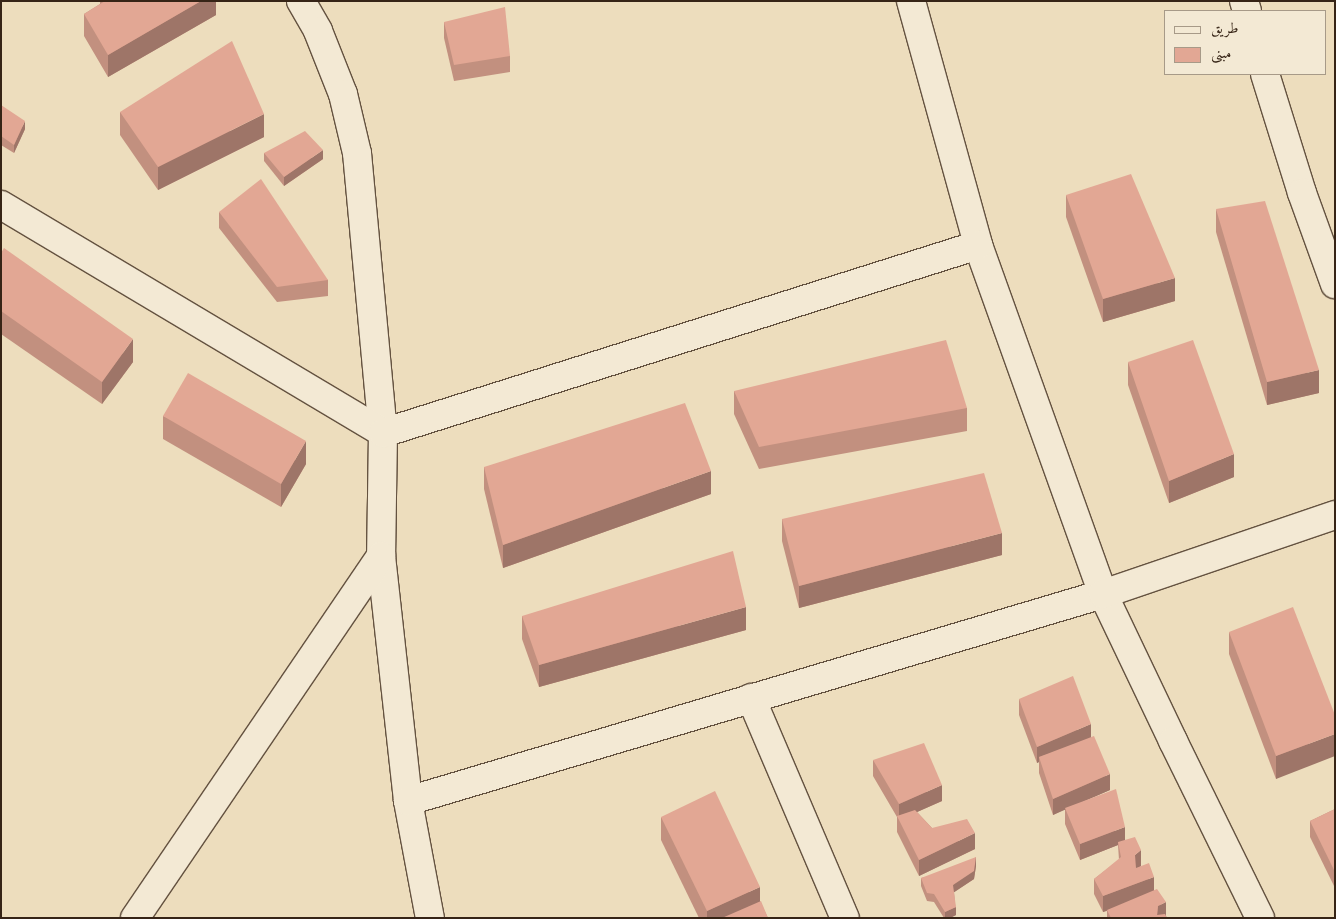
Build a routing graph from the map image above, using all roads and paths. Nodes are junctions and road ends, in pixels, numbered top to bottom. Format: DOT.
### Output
graph roads {
  1 [pos="301,1"];
  2 [pos="911,1"];
  3 [pos="1266,75"];
  4 [pos="1,205"];
  5 [pos="978,245"];
  6 [pos="1335,284"];
  7 [pos="384,433"];
  8 [pos="1335,515"];
  9 [pos="381,556"];
  10 [pos="1103,594"];
  11 [pos="750,698"];
  12 [pos="408,801"];
  13 [pos="135,918"];
  14 [pos="430,918"];
  15 [pos="845,918"];
  16 [pos="1260,918"];
  1 -- 7 [label="street"];
  2 -- 5 [label="street"];
  3 -- 6 [label="street"];
  4 -- 7 [label="street"];
  5 -- 7 [label="street"];
  5 -- 10 [label="street"];
  7 -- 9 [label="street"];
  8 -- 10 [label="street"];
  9 -- 12 [label="street"];
  9 -- 13 [label="street"];
  10 -- 11 [label="street"];
  10 -- 16 [label="street"];
  11 -- 12 [label="street"];
  11 -- 15 [label="street"];
  12 -- 14 [label="street"];
}
